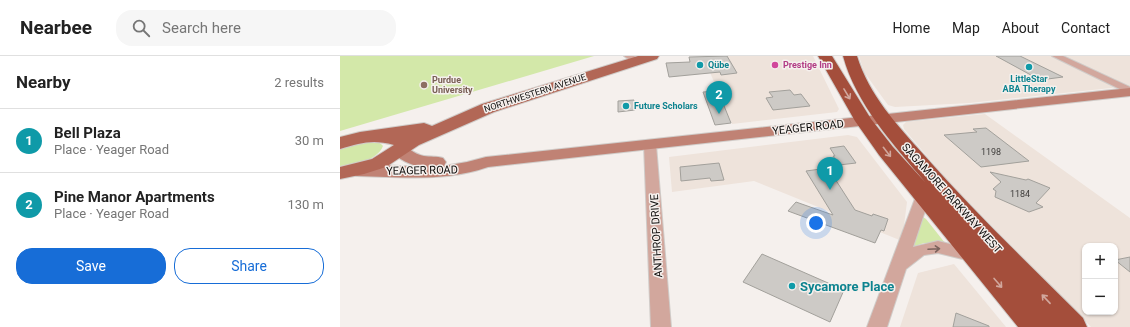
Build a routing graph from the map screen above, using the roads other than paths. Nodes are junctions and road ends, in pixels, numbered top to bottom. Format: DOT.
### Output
graph roads {
  1 [pos="621,56"];
  2 [pos="652,56"];
  3 [pos="825,56"];
  4 [pos="850,56"];
  5 [pos="1056,56"];
  6 [pos="632,58"];
  7 [pos="1130,91"];
  8 [pos="873,120"];
  9 [pos="380,135"];
  10 [pos="340,143"];
  11 [pos="650,145"];
  12 [pos="399,149"];
  13 [pos="486,162"];
  14 [pos="349,172"];
  15 [pos="923,196"];
  16 [pos="975,256"];
  17 [pos="900,264"];
  18 [pos="661,327"];
  19 [pos="877,327"];
  20 [pos="1037,327"];
  21 [pos="1072,327"];
  1 -- 9 [label="main road, NORTHWESTERN AVENUE"];
  2 -- 6 [label="main road, NORTHWESTERN AVENUE"];
  3 -- 8 [label="highway, SAGAMORE PARKWAY WEST, one-way"];
  4 -- 8 [label="highway, SAGAMORE PARKWAY WEST"];
  5 -- 7 [label="street"];
  6 -- 12 [label="main road, NORTHWESTERN AVENUE"];
  7 -- 8 [label="street, YEAGER ROAD"];
  8 -- 11 [label="street, YEAGER ROAD"];
  8 -- 15 [label="highway, SAGAMORE PARKWAY WEST, one-way"];
  21 -- 8 [label="highway, SAGAMORE PARKWAY WEST, one-way"];
  9 -- 10 [label="main road, NORTHWESTERN AVENUE"];
  9 -- 12 [label="main road"];
  11 -- 13 [label="street, YEAGER ROAD"];
  11 -- 18 [label="street, ANTHROP DRIVE"];
  12 -- 13 [label="street, YEAGER ROAD"];
  12 -- 14 [label="main road, NORTHWESTERN AVENUE"];
  13 -- 14 [label="street, YEAGER ROAD"];
  15 -- 16 [label="highway, SAGAMORE PARKWAY WEST"];
  15 -- 17 [label="street"];
  17 -- 16 [label="street, one-way"];
  16 -- 20 [label="highway, SAGAMORE PARKWAY WEST, one-way"];
  17 -- 19 [label="street"];
}
